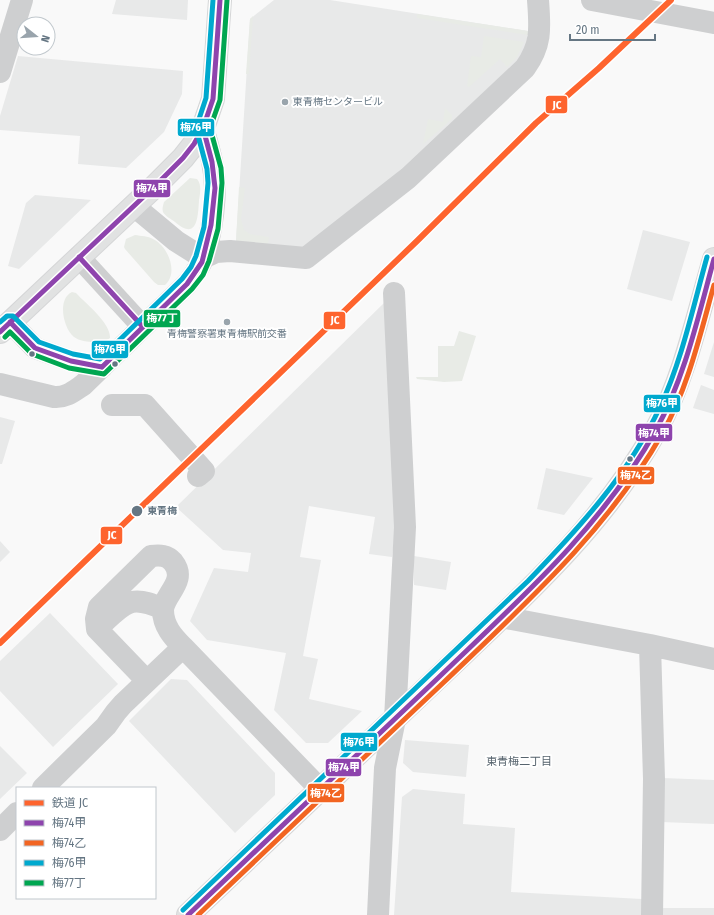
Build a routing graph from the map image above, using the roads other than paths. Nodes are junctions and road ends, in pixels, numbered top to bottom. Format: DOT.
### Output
graph roads {
  1 [pos="22,0"];
  2 [pos="220,0"];
  3 [pos="538,0"];
  4 [pos="592,0"];
  5 [pos="714,23"];
  6 [pos="0,72"];
  7 [pos="203,128"];
  8 [pos="134,206"];
  9 [pos="79,258"];
  10 [pos="203,258"];
  11 [pos="714,259"];
  12 [pos="394,293"];
  13 [pos="5,327"];
  14 [pos="143,327"];
  15 [pos="102,367"];
  16 [pos="0,384"];
  17 [pos="112,405"];
  18 [pos="198,476"];
  19 [pos="163,609"];
  20 [pos="501,617"];
  21 [pos="97,629"];
  22 [pos="650,645"];
  23 [pos="183,647"];
  24 [pos="714,659"];
  25 [pos="147,681"];
  26 [pos="395,719"];
  27 [pos="43,787"];
  28 [pos="320,789"];
  29 [pos="16,814"];
  30 [pos="0,830"];
  31 [pos="188,915"];
  32 [pos="378,915"];
  33 [pos="652,915"];
  1 -- 6 [label="street"];
  2 -- 7 [label="main road"];
  3 -- 10 [label="street"];
  4 -- 5 [label="street"];
  7 -- 8 [label="main road"];
  7 -- 10 [label="street"];
  8 -- 9 [label="main road"];
  8 -- 10 [label="street"];
  9 -- 13 [label="main road"];
  9 -- 14 [label="street"];
  10 -- 14 [label="street"];
  11 -- 20 [label="main road"];
  12 -- 26 [label="street"];
  13 -- 15 [label="street"];
  14 -- 15 [label="street"];
  15 -- 16 [label="street"];
  17 -- 18 [label="street"];
  19 -- 21 [label="street"];
  19 -- 21 [label="street"];
  19 -- 23 [label="street"];
  20 -- 22 [label="street"];
  20 -- 26 [label="main road"];
  21 -- 25 [label="street"];
  22 -- 24 [label="street"];
  22 -- 33 [label="street"];
  23 -- 25 [label="street"];
  23 -- 28 [label="street"];
  25 -- 27 [label="street"];
  26 -- 28 [label="main road"];
  26 -- 32 [label="street"];
  28 -- 31 [label="main road"];
  29 -- 30 [label="street"];
}
